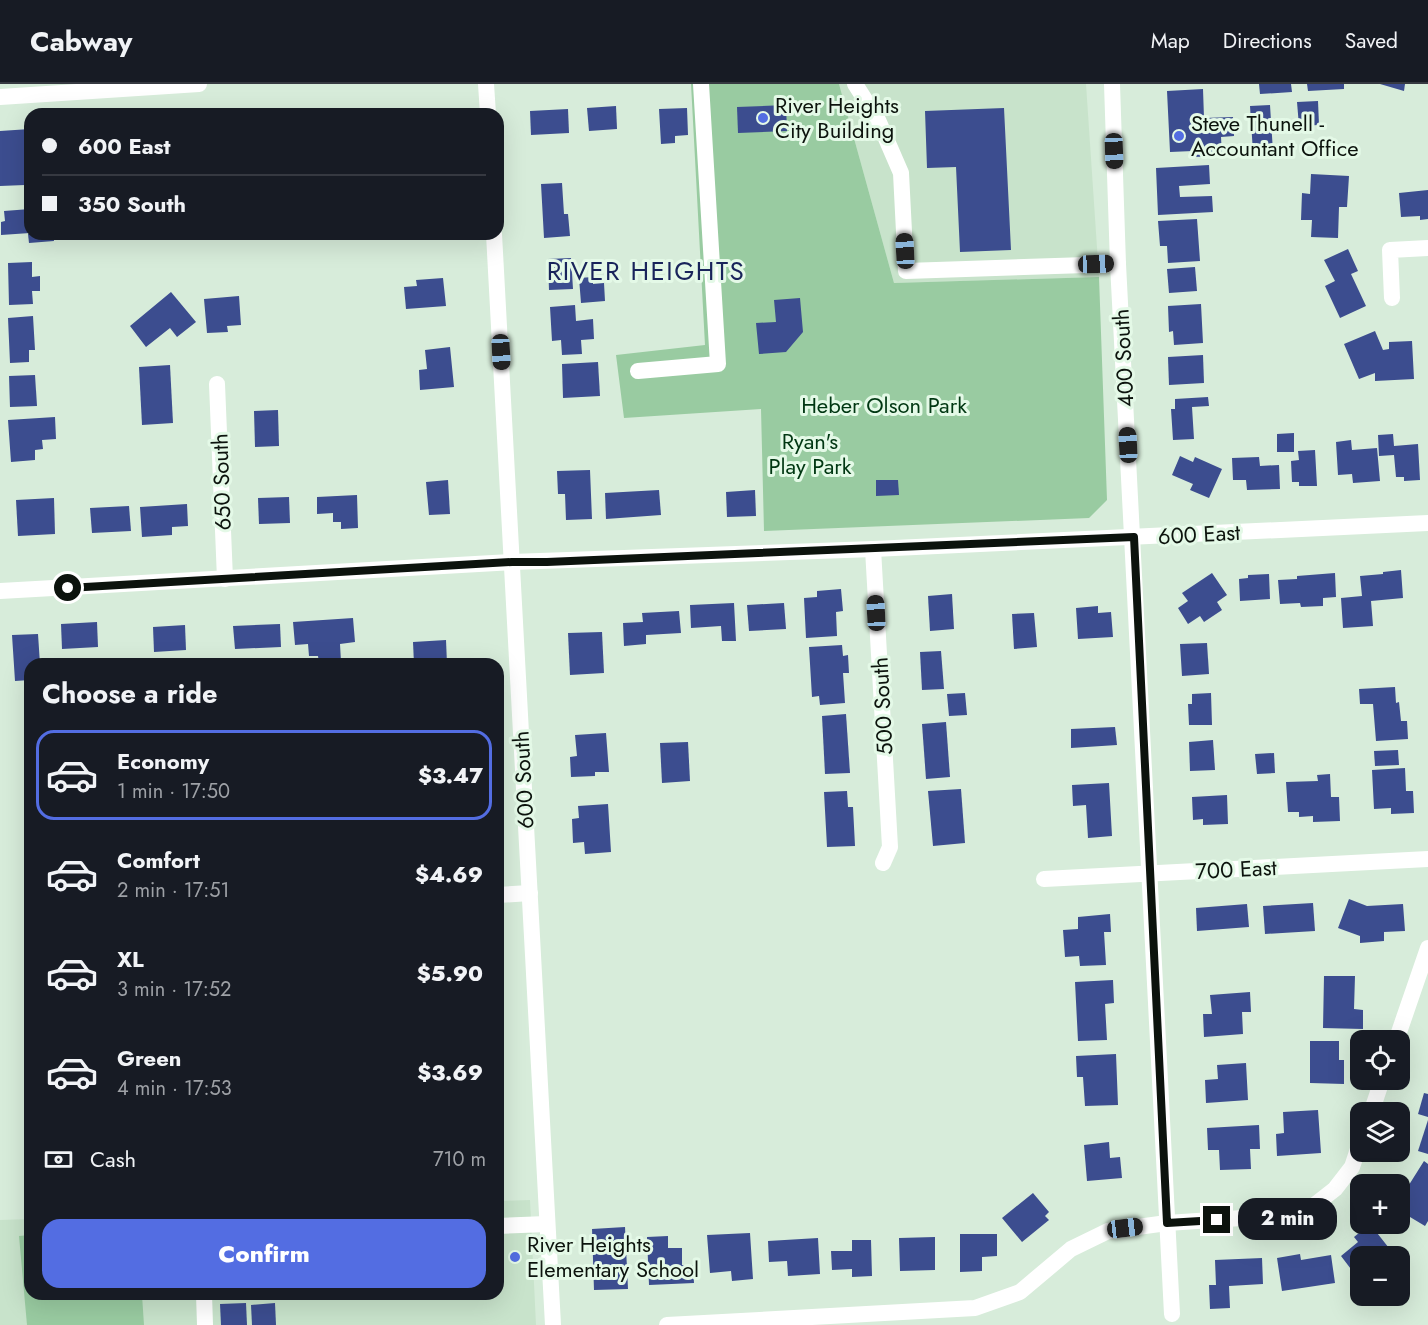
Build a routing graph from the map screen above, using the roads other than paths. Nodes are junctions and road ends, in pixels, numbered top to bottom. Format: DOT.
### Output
graph roads {
  1 [pos="199,84"];
  2 [pos="486,84"];
  3 [pos="700,84"];
  4 [pos="855,84"];
  5 [pos="1112,84"];
  6 [pos="0,97"];
  7 [pos="488,108"];
  8 [pos="494,240"];
  9 [pos="1428,248"];
  10 [pos="1118,264"];
  11 [pos="1392,298"];
  12 [pos="638,371"];
  13 [pos="217,384"];
  14 [pos="1428,523"];
  15 [pos="1134,537"];
  16 [pos="873,549"];
  17 [pos="512,562"];
  18 [pos="225,579"];
  19 [pos="0,591"];
  20 [pos="1428,859"];
  21 [pos="883,863"];
  22 [pos="1150,873"];
  23 [pos="1044,879"];
  24 [pos="530,893"];
  25 [pos="504,895"];
  26 [pos="1428,948"];
  27 [pos="1400,1030"];
  28 [pos="1354,1162"];
  29 [pos="1167,1223"];
  30 [pos="548,1224"];
  31 [pos="504,1226"];
  32 [pos="204,1300"];
  33 [pos="1172,1314"];
  34 [pos="205,1325"];
  35 [pos="553,1325"];
  36 [pos="667,1325"];
  1 -- 6 [label="street"];
  2 -- 7 [label="street"];
  3 -- 12 [label="street"];
  4 -- 10 [label="street"];
  5 -- 10 [label="street, 400 South"];
  8 -- 17 [label="street, 600 South"];
  9 -- 11 [label="street"];
  10 -- 15 [label="street, 400 South"];
  13 -- 18 [label="street, 650 South"];
  14 -- 15 [label="street, 600 East"];
  15 -- 16 [label="street, 600 East"];
  15 -- 22 [label="street, 400 South"];
  16 -- 17 [label="street, 600 East"];
  16 -- 21 [label="street, 500 South"];
  17 -- 18 [label="street, 600 East"];
  17 -- 24 [label="street, 600 South"];
  18 -- 19 [label="street, 600 East"];
  20 -- 22 [label="street, 700 East"];
  22 -- 23 [label="street, 700 East"];
  22 -- 29 [label="street, 400 South"];
  24 -- 25 [label="street"];
  24 -- 30 [label="street, 600 South"];
  26 -- 27 [label="street"];
  28 -- 29 [label="street"];
  29 -- 33 [label="street, 400 South"];
  29 -- 36 [label="street"];
  30 -- 31 [label="street"];
  30 -- 35 [label="street, 600 South"];
  32 -- 34 [label="street"];
}
